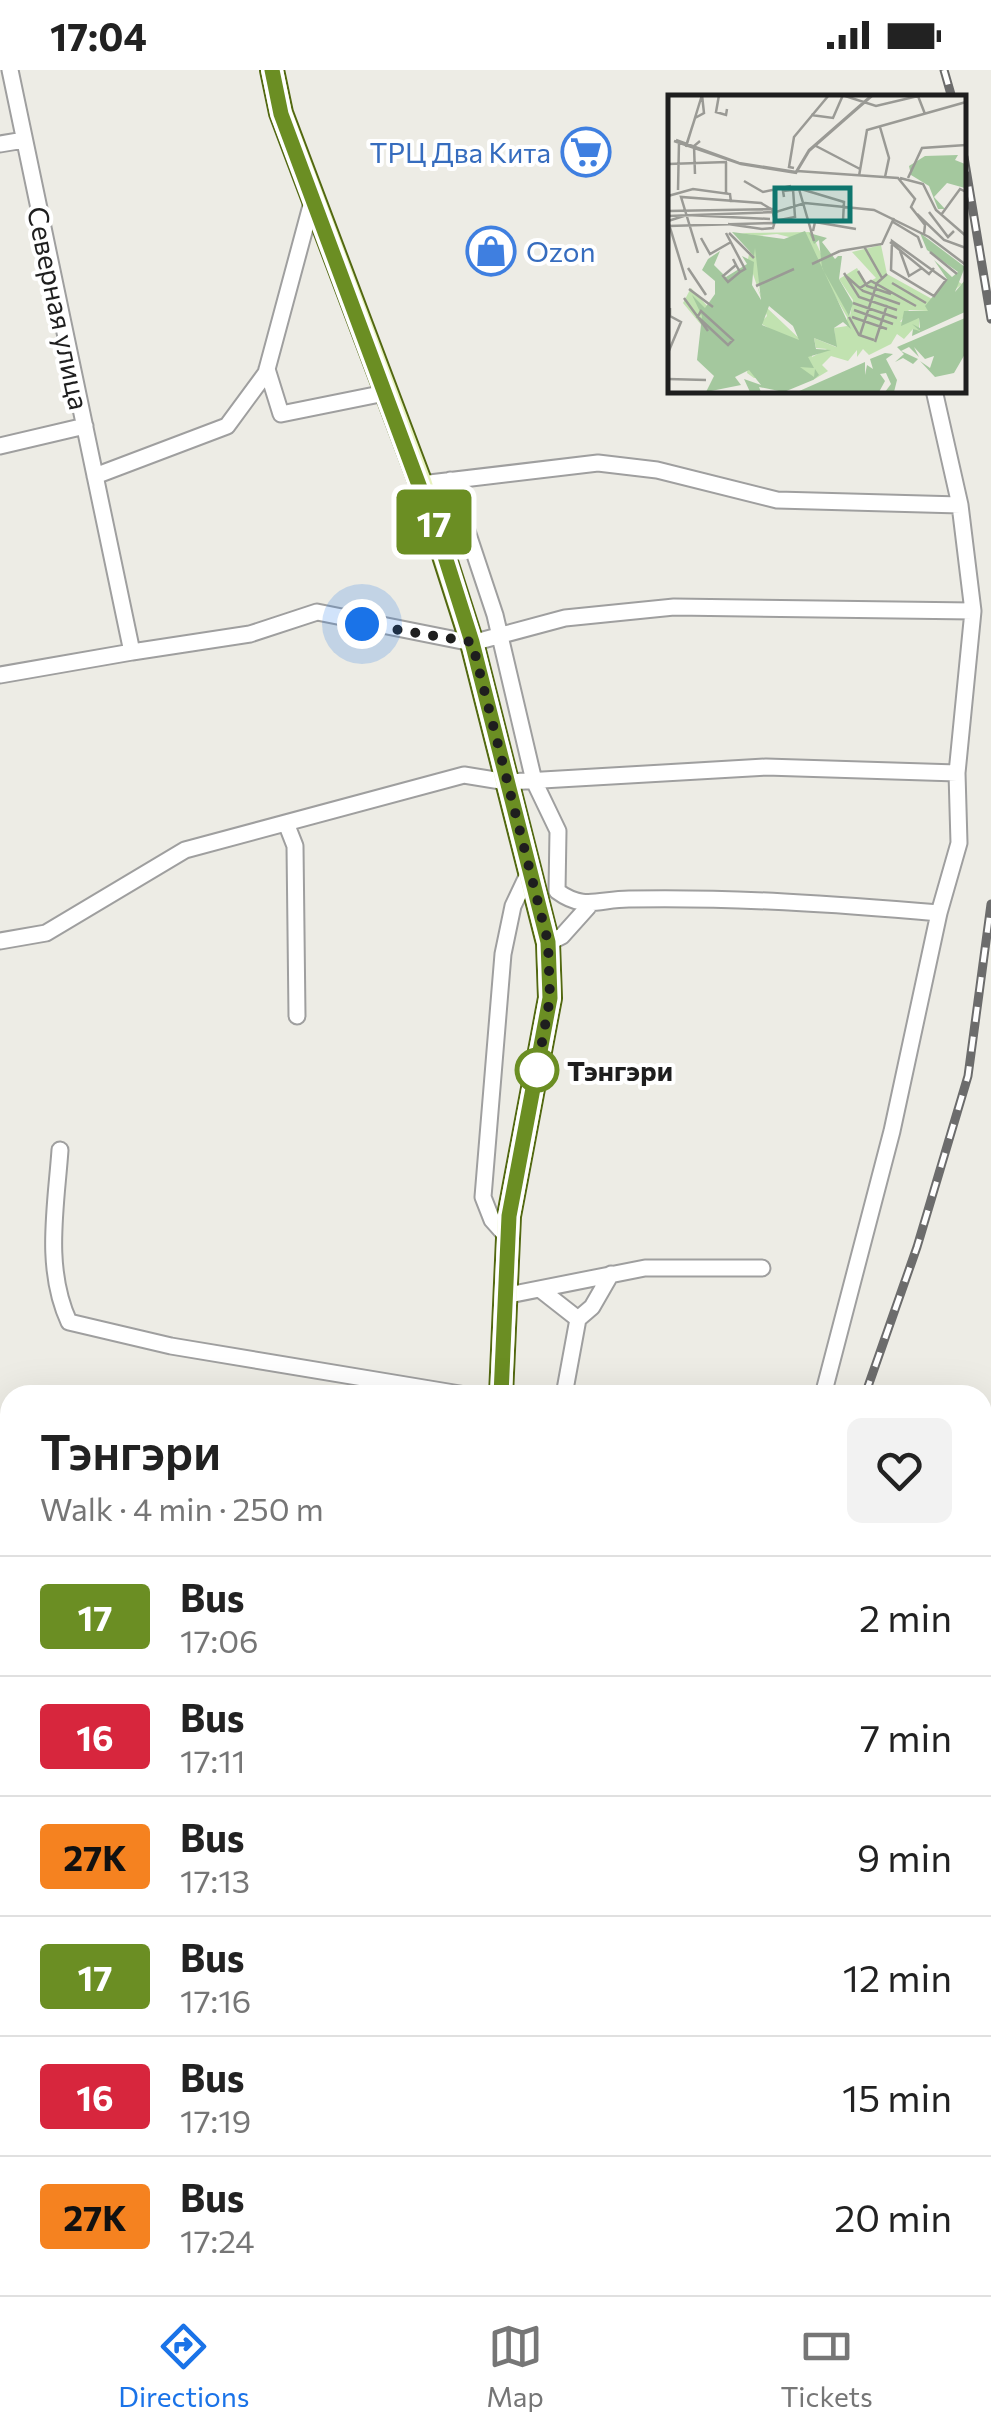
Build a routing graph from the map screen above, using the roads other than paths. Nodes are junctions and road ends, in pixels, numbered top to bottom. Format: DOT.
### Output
graph roads {
  1 [pos="10,70"];
  2 [pos="272,70"];
  3 [pos="24,140"];
  4 [pos="0,144"];
  5 [pos="312,202"];
  6 [pos="267,369"];
  7 [pos="934,392"];
  8 [pos="385,393"];
  9 [pos="84,426"];
  10 [pos="0,446"];
  11 [pos="95,476"];
  12 [pos="450,480"];
  13 [pos="421,484"];
  14 [pos="960,505"];
  15 [pos="973,610"];
  16 [pos="498,636"];
  17 [pos="472,642"];
  18 [pos="132,652"];
  19 [pos="0,676"];
  20 [pos="957,773"];
  21 [pos="534,781"];
  22 [pos="507,782"];
  23 [pos="286,823"];
  24 [pos="530,870"];
  25 [pos="588,907"];
  26 [pos="939,913"];
  27 [pos="0,941"];
  28 [pos="548,942"];
  29 [pos="297,1016"];
  30 [pos="60,1150"];
  31 [pos="508,1238"];
  32 [pos="762,1268"];
  33 [pos="611,1274"];
  34 [pos="540,1290"];
  35 [pos="504,1296"];
  36 [pos="578,1318"];
  37 [pos="406,1385"];
  38 [pos="501,1385"];
  39 [pos="566,1385"];
  40 [pos="826,1385"];
  1 -- 3 [label="street, Северная улица"];
  2 -- 5 [label="street"];
  3 -- 4 [label="street"];
  3 -- 9 [label="street, Северная улица"];
  5 -- 6 [label="street"];
  5 -- 8 [label="street"];
  6 -- 8 [label="street"];
  6 -- 11 [label="street"];
  7 -- 14 [label="street"];
  8 -- 13 [label="street"];
  9 -- 10 [label="street"];
  9 -- 11 [label="street, Северная улица"];
  11 -- 18 [label="street, Северная улица"];
  12 -- 13 [label="street"];
  12 -- 14 [label="street"];
  12 -- 16 [label="street"];
  13 -- 17 [label="street"];
  14 -- 15 [label="street"];
  15 -- 16 [label="street"];
  15 -- 20 [label="street"];
  16 -- 17 [label="street"];
  16 -- 21 [label="street"];
  17 -- 18 [label="street"];
  17 -- 22 [label="street"];
  18 -- 19 [label="street"];
  20 -- 21 [label="street"];
  20 -- 26 [label="street"];
  21 -- 22 [label="street"];
  21 -- 25 [label="street"];
  22 -- 23 [label="street"];
  22 -- 24 [label="street"];
  23 -- 27 [label="street"];
  23 -- 29 [label="street"];
  24 -- 28 [label="street"];
  24 -- 31 [label="street"];
  25 -- 26 [label="street"];
  25 -- 28 [label="street"];
  26 -- 40 [label="street"];
  28 -- 31 [label="street"];
  30 -- 37 [label="street"];
  31 -- 35 [label="street"];
  32 -- 33 [label="street"];
  33 -- 34 [label="street"];
  33 -- 36 [label="street"];
  34 -- 35 [label="street"];
  34 -- 36 [label="street"];
  35 -- 38 [label="street"];
  36 -- 39 [label="street"];
}
